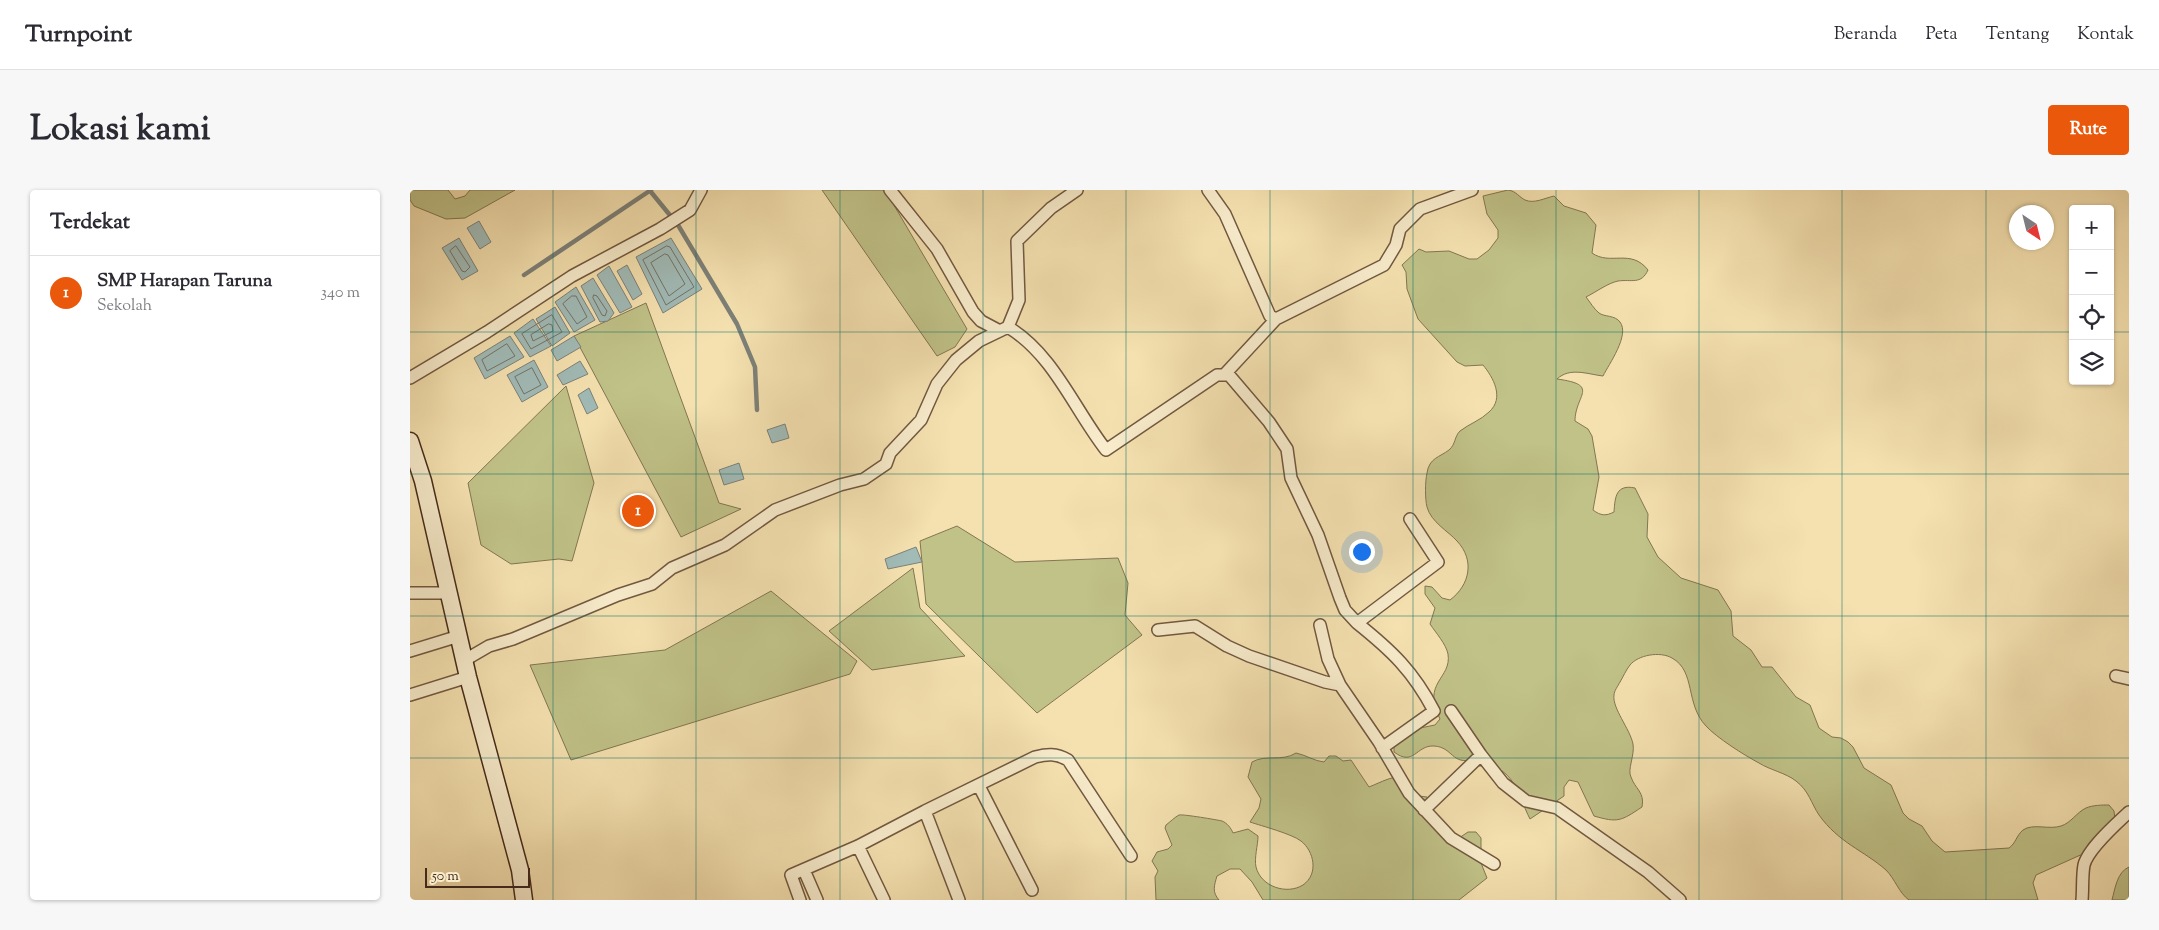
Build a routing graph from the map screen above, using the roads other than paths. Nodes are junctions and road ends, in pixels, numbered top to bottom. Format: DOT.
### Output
graph roads {
  1 [pos="701,190"];
  2 [pos="890,190"];
  3 [pos="1077,190"];
  4 [pos="1208,190"];
  5 [pos="1472,190"];
  6 [pos="1276,319"];
  7 [pos="1003,328"];
  8 [pos="1225,374"];
  9 [pos="410,378"];
  10 [pos="410,441"];
  11 [pos="1410,519"];
  12 [pos="410,593"];
  13 [pos="449,593"];
  14 [pos="1358,623"];
  15 [pos="1320,625"];
  16 [pos="1158,630"];
  17 [pos="459,636"];
  18 [pos="410,651"];
  19 [pos="464,660"];
  20 [pos="2116,676"];
  21 [pos="468,677"];
  22 [pos="2129,679"];
  23 [pos="1340,685"];
  24 [pos="410,695"];
  25 [pos="1451,711"];
  26 [pos="1382,748"];
  27 [pos="1481,755"];
  28 [pos="979,786"];
  29 [pos="926,810"];
  30 [pos="1424,810"];
  31 [pos="2129,812"];
  32 [pos="858,846"];
  33 [pos="1131,856"];
  34 [pos="1494,864"];
  35 [pos="804,870"];
  36 [pos="1032,890"];
  37 [pos="524,900"];
  38 [pos="800,900"];
  39 [pos="817,900"];
  40 [pos="884,900"];
  41 [pos="959,900"];
  42 [pos="1680,900"];
  43 [pos="2082,900"];
  1 -- 9 [label="street"];
  2 -- 7 [label="street"];
  3 -- 7 [label="street"];
  4 -- 6 [label="street"];
  5 -- 6 [label="street"];
  6 -- 8 [label="street"];
  7 -- 8 [label="street"];
  7 -- 19 [label="street"];
  8 -- 14 [label="street"];
  10 -- 13 [label="main road"];
  11 -- 14 [label="street"];
  12 -- 13 [label="street"];
  13 -- 17 [label="main road"];
  14 -- 26 [label="street"];
  15 -- 23 [label="street"];
  16 -- 23 [label="street"];
  17 -- 18 [label="street"];
  17 -- 19 [label="main road"];
  19 -- 21 [label="main road"];
  20 -- 22 [label="street"];
  21 -- 24 [label="street"];
  21 -- 37 [label="main road"];
  23 -- 26 [label="street"];
  25 -- 27 [label="street"];
  26 -- 30 [label="street"];
  27 -- 30 [label="street"];
  27 -- 42 [label="street"];
  28 -- 29 [label="street"];
  28 -- 33 [label="street"];
  28 -- 36 [label="street"];
  29 -- 32 [label="street"];
  29 -- 41 [label="street"];
  30 -- 34 [label="street"];
  31 -- 43 [label="street"];
  32 -- 35 [label="street"];
  32 -- 40 [label="street"];
  35 -- 38 [label="street"];
  35 -- 39 [label="street"];
}
